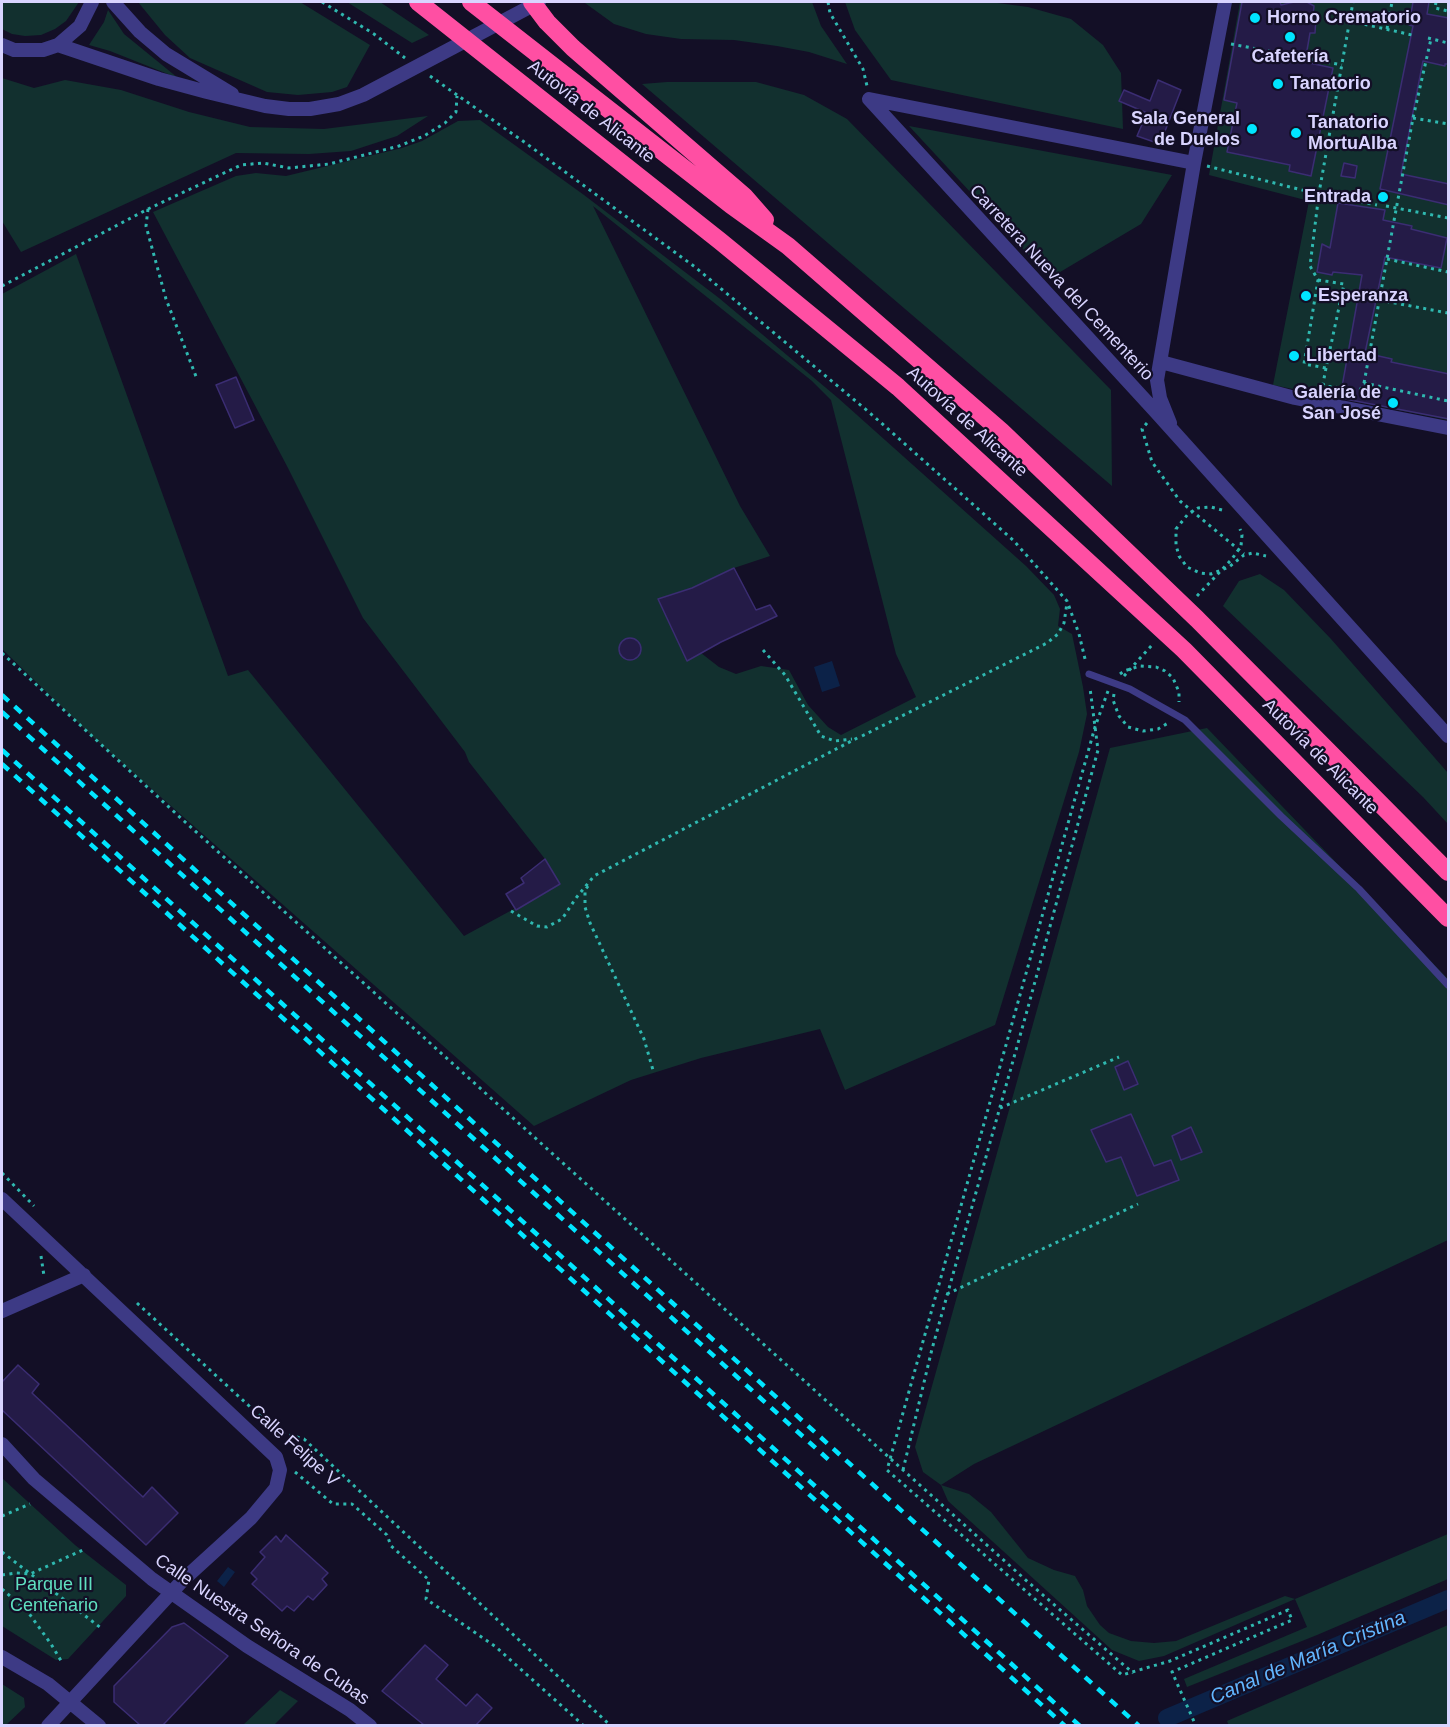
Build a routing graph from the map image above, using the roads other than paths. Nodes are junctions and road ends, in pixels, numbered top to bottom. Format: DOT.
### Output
graph roads {
  1 [pos="92,2"];
  2 [pos="113,2"];
  3 [pos="418,2"];
  4 [pos="471,2"];
  5 [pos="532,2"];
  6 [pos="539,2"];
  7 [pos="1225,2"];
  8 [pos="58,45"];
  9 [pos="6,48"];
  10 [pos="241,100"];
  11 [pos="1194,163"];
  12 [pos="788,246"];
  13 [pos="1161,362"];
  14 [pos="1449,428"];
  15 [pos="1172,431"];
  16 [pos="1089,674"];
  17 [pos="1449,736"];
  18 [pos="1449,872"];
  19 [pos="1449,918"];
  20 [pos="1449,985"];
  21 [pos="2,1199"];
  22 [pos="84,1275"];
  23 [pos="2,1311"];
  24 [pos="2,1444"];
  25 [pos="171,1592"];
  26 [pos="2,1657"];
  27 [pos="70,1701"];
  28 [pos="48,1725"];
  29 [pos="99,1725"];
  30 [pos="370,1725"];
  1 -- 8 [label="street"];
  2 -- 10 [label="street"];
  3 -- 19 [label="highway, Autovía de Alicante"];
  4 -- 12 [label="highway, Autovía de Alicante"];
  5 -- 12 [label="highway"];
  6 -- 10 [label="street"];
  7 -- 11 [label="street"];
  8 -- 9 [label="street"];
  8 -- 10 [label="street"];
  11 -- 13 [label="street"];
  11 -- 15 [label="street, Carretera Nueva del Cementerio"];
  12 -- 18 [label="highway, Autovía de Alicante"];
  13 -- 14 [label="street"];
  13 -- 15 [label="street"];
  15 -- 17 [label="street, Carretera Nueva del Cementerio"];
  16 -- 20 [label="lane"];
  21 -- 22 [label="street, Calle Felipe V"];
  22 -- 23 [label="street"];
  22 -- 25 [label="street, Calle Felipe V"];
  24 -- 25 [label="street, Calle Nuestra Señora de Cubas"];
  25 -- 27 [label="street"];
  25 -- 30 [label="street, Calle Nuestra Señora de Cubas"];
  26 -- 27 [label="street"];
  27 -- 28 [label="street"];
  27 -- 29 [label="street"];
}
